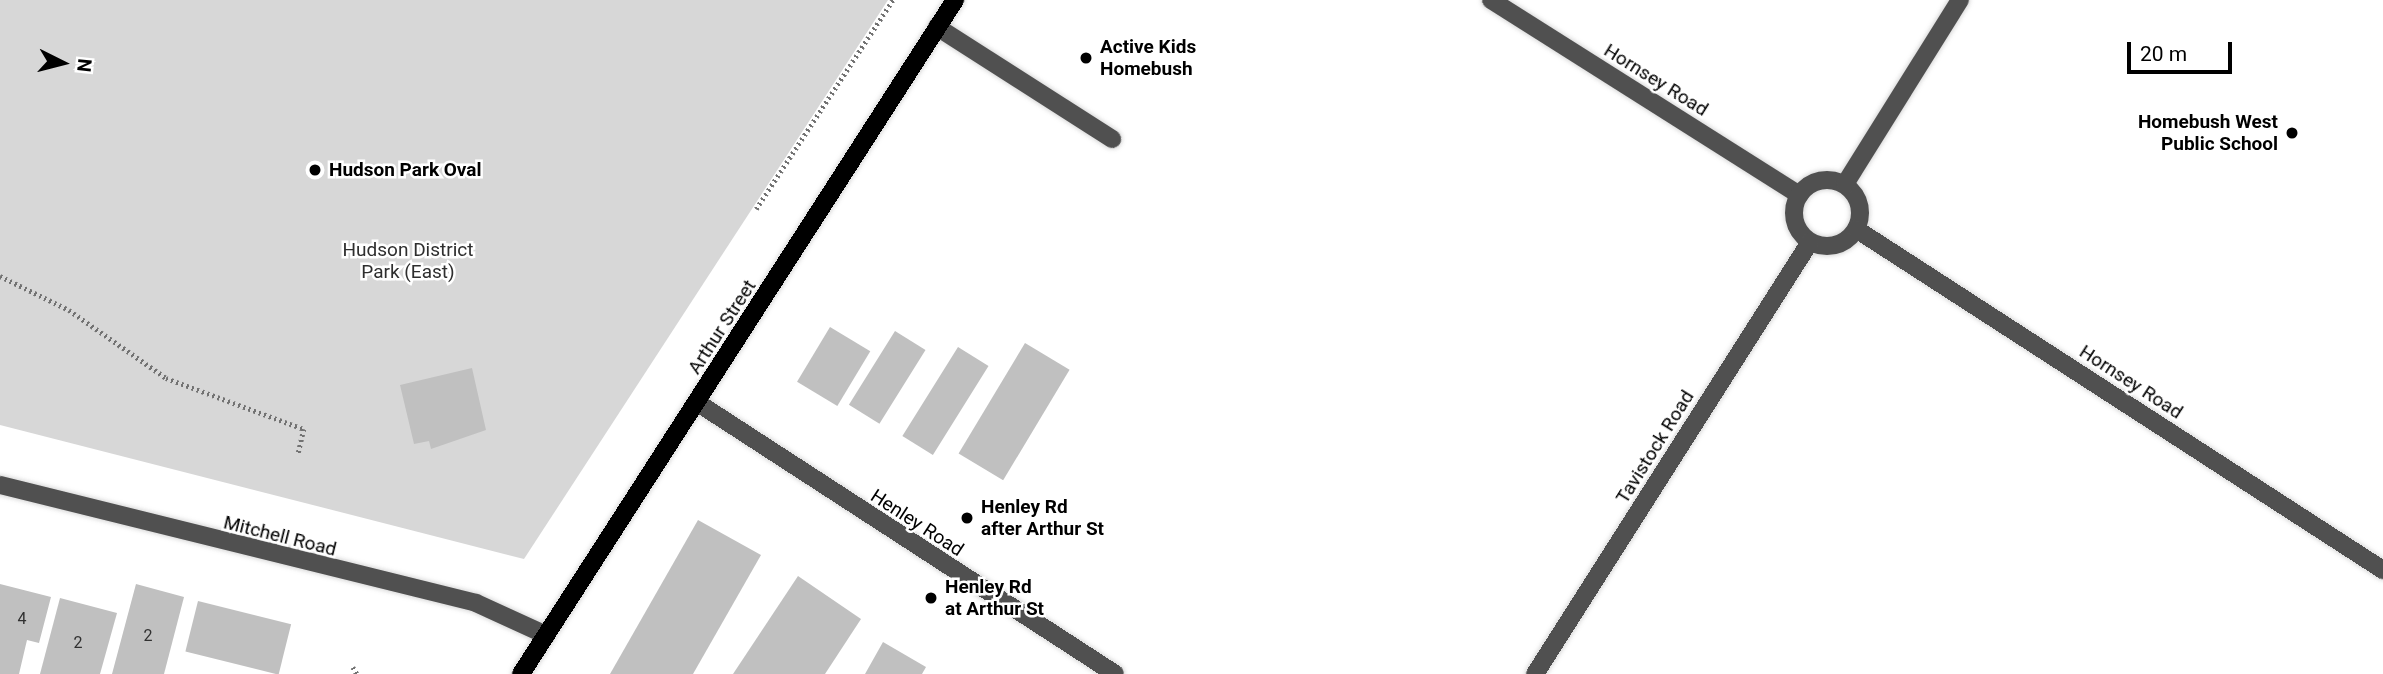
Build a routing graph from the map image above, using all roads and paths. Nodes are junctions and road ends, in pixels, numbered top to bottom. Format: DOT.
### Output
graph roads {
  1 [pos="893,0"];
  2 [pos="955,0"];
  3 [pos="1491,0"];
  4 [pos="1960,0"];
  5 [pos="937,27"];
  6 [pos="1112,139"];
  7 [pos="1845,184"];
  8 [pos="1799,195"];
  9 [pos="756,209"];
  10 [pos="1856,229"];
  11 [pos="1810,242"];
  12 [pos="0,276"];
  13 [pos="698,403"];
  14 [pos="298,454"];
  15 [pos="0,485"];
  16 [pos="2383,570"];
  17 [pos="546,635"];
  18 [pos="353,667"];
  19 [pos="357,674"];
  20 [pos="521,674"];
  21 [pos="1115,674"];
  22 [pos="1535,674"];
  1 -- 9 [label="path"];
  2 -- 5 [label="main road, Arthur Street"];
  3 -- 8 [label="street, Hornsey Road"];
  4 -- 7 [label="street"];
  5 -- 6 [label="street"];
  5 -- 13 [label="main road, Arthur Street"];
  7 -- 8 [label="street"];
  7 -- 10 [label="street"];
  8 -- 11 [label="street"];
  10 -- 11 [label="street"];
  10 -- 16 [label="street, Hornsey Road"];
  11 -- 22 [label="street, Tavistock Road"];
  12 -- 14 [label="path"];
  13 -- 17 [label="main road, Arthur Street"];
  13 -- 21 [label="street, Henley Road"];
  15 -- 17 [label="street, Mitchell Road"];
  17 -- 20 [label="main road, Arthur Street"];
  18 -- 19 [label="path"];
}
